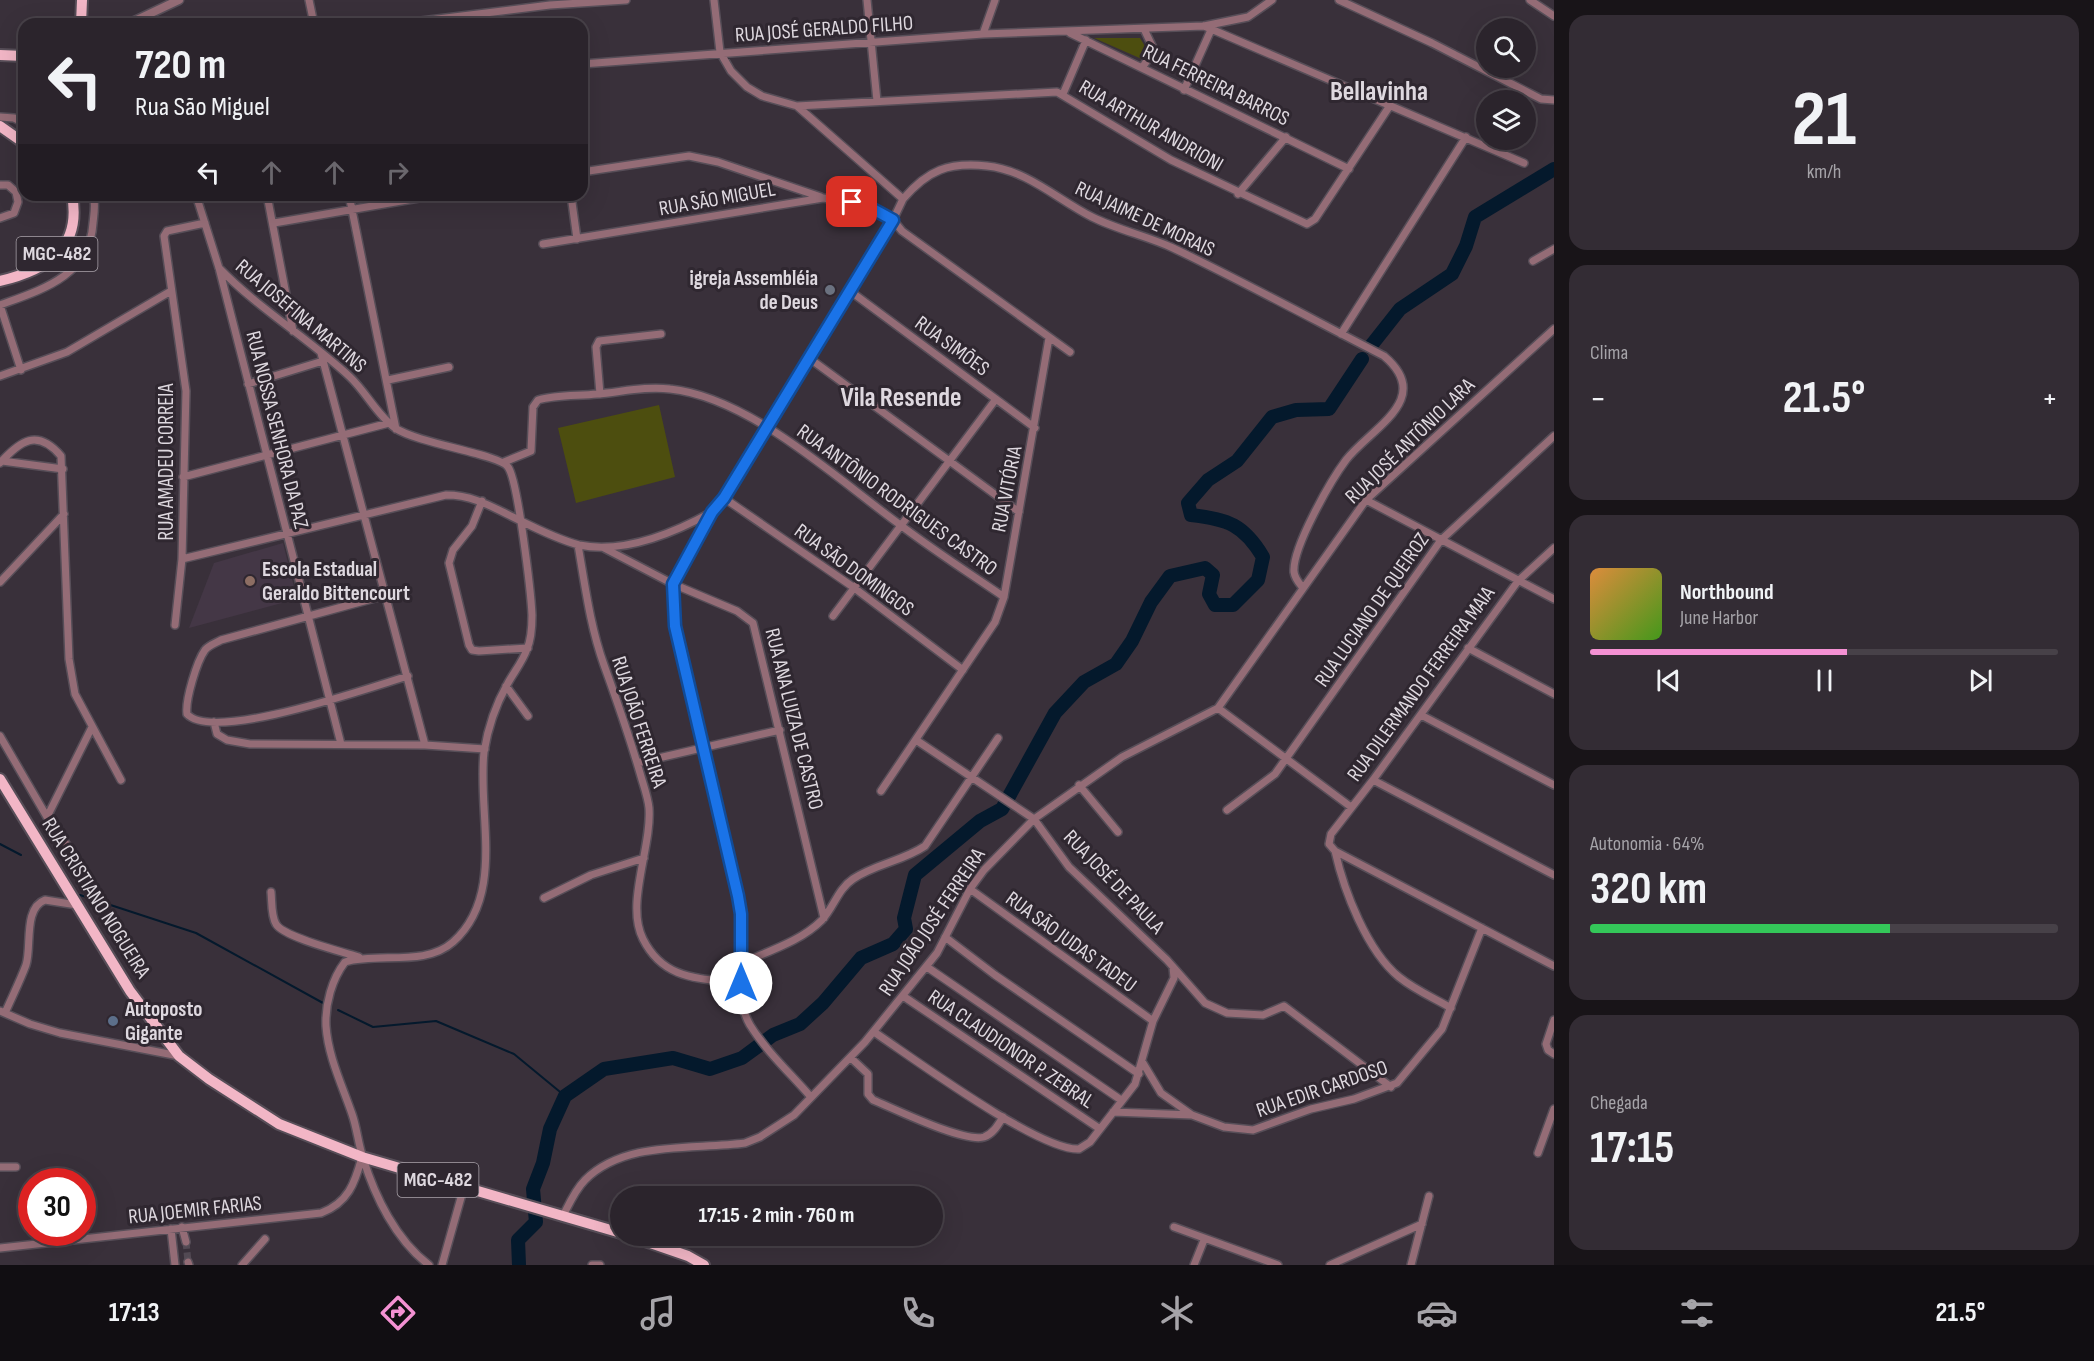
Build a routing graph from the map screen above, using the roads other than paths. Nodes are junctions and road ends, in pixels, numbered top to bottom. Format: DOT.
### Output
graph roads {
  1 [pos="82,0"];
  2 [pos="179,0"];
  3 [pos="309,0"];
  4 [pos="626,0"];
  5 [pos="714,0"];
  6 [pos="867,0"];
  7 [pos="995,0"];
  8 [pos="1257,0"];
  9 [pos="1272,0"];
  10 [pos="1339,0"];
  11 [pos="1530,0"];
  12 [pos="1264,6"];
  13 [pos="1554,16"];
  14 [pos="81,18"];
  15 [pos="141,18"];
  16 [pos="313,18"];
  17 [pos="445,18"];
  18 [pos="1204,26"];
  19 [pos="1144,29"];
  20 [pos="1211,30"];
  21 [pos="1068,32"];
  22 [pos="983,34"];
  23 [pos="1086,40"];
  24 [pos="872,44"];
  25 [pos="720,52"];
  26 [pos="0,55"];
  27 [pos="18,56"];
  28 [pos="588,63"];
  29 [pos="1142,68"];
  30 [pos="1184,90"];
  31 [pos="1063,94"];
  32 [pos="1554,100"];
  33 [pos="877,101"];
  34 [pos="797,106"];
  35 [pos="1389,107"];
  36 [pos="0,117"];
  37 [pos="18,120"];
  38 [pos="0,126"];
  39 [pos="1286,137"];
  40 [pos="1466,137"];
  41 [pos="18,139"];
  42 [pos="1524,163"];
  43 [pos="1349,169"];
  44 [pos="588,171"];
  45 [pos="0,185"];
  46 [pos="1238,194"];
  47 [pos="823,198"];
  48 [pos="903,199"];
  49 [pos="72,201"];
  50 [pos="93,201"];
  51 [pos="198,201"];
  52 [pos="268,201"];
  53 [pos="350,201"];
  54 [pos="400,201"];
  55 [pos="573,201"];
  56 [pos="351,209"];
  57 [pos="0,218"];
  58 [pos="893,220"];
  59 [pos="205,223"];
  60 [pos="274,223"];
  61 [pos="577,239"];
  62 [pos="543,244"];
  63 [pos="1554,249"];
  64 [pos="1533,261"];
  65 [pos="219,268"];
  66 [pos="0,281"];
  67 [pos="171,291"];
  68 [pos="850,291"];
  69 [pos="0,305"];
  70 [pos="1554,329"];
  71 [pos="293,331"];
  72 [pos="661,334"];
  73 [pos="1341,334"];
  74 [pos="1049,338"];
  75 [pos="1070,352"];
  76 [pos="321,353"];
  77 [pos="809,358"];
  78 [pos="323,362"];
  79 [pos="449,367"];
  80 [pos="21,370"];
  81 [pos="0,376"];
  82 [pos="388,380"];
  83 [pos="248,384"];
  84 [pos="600,394"];
  85 [pos="996,399"];
  86 [pos="389,423"];
  87 [pos="767,428"];
  88 [pos="1035,428"];
  89 [pos="396,429"];
  90 [pos="344,436"];
  91 [pos="1554,436"];
  92 [pos="267,456"];
  93 [pos="1,462"];
  94 [pos="504,462"];
  95 [pos="950,462"];
  96 [pos="63,469"];
  97 [pos="183,477"];
  98 [pos="724,498"];
  99 [pos="1366,500"];
  100 [pos="482,501"];
  101 [pos="712,512"];
  102 [pos="1019,512"];
  103 [pos="64,514"];
  104 [pos="363,516"];
  105 [pos="520,521"];
  106 [pos="900,525"];
  107 [pos="287,536"];
  108 [pos="1441,540"];
  109 [pos="578,544"];
  110 [pos="603,548"];
  111 [pos="1554,548"];
  112 [pos="182,560"];
  113 [pos="1518,581"];
  114 [pos="0,582"];
  115 [pos="673,584"];
  116 [pos="853,587"];
  117 [pos="1303,588"];
  118 [pos="386,595"];
  119 [pos="1004,597"];
  120 [pos="1554,598"];
  121 [pos="307,616"];
  122 [pos="833,616"];
  123 [pos="175,625"];
  124 [pos="528,648"];
  125 [pos="1468,648"];
  126 [pos="963,670"];
  127 [pos="408,676"];
  128 [pos="506,686"];
  129 [pos="1554,694"];
  130 [pos="330,700"];
  131 [pos="1218,708"];
  132 [pos="1421,715"];
  133 [pos="528,716"];
  134 [pos="214,722"];
  135 [pos="91,729"];
  136 [pos="780,730"];
  137 [pos="0,736"];
  138 [pos="998,738"];
  139 [pos="916,740"];
  140 [pos="342,744"];
  141 [pos="425,745"];
  142 [pos="703,746"];
  143 [pos="485,749"];
  144 [pos="1286,760"];
  145 [pos="637,763"];
  146 [pos="972,777"];
  147 [pos="0,779"];
  148 [pos="121,780"];
  149 [pos="1373,780"];
  150 [pos="1079,785"];
  151 [pos="1554,785"];
  152 [pos="881,791"];
  153 [pos="1351,807"];
  154 [pos="1227,810"];
  155 [pos="47,817"];
  156 [pos="1034,819"];
  157 [pos="1118,832"];
  158 [pos="69,848"];
  159 [pos="1333,850"];
  160 [pos="644,858"];
  161 [pos="1554,875"];
  162 [pos="970,889"];
  163 [pos="271,892"];
  164 [pos="544,898"];
  165 [pos="76,905"];
  166 [pos="824,918"];
  167 [pos="1482,928"];
  168 [pos="945,937"];
  169 [pos="360,957"];
  170 [pos="740,964"];
  171 [pos="1554,966"];
  172 [pos="927,967"];
  173 [pos="1173,967"];
  174 [pos="741,983"];
  175 [pos="903,996"];
  176 [pos="1451,1008"];
  177 [pos="2,1012"];
  178 [pos="1554,1020"];
  179 [pos="1153,1021"];
  180 [pos="874,1032"];
  181 [pos="1553,1053"];
  182 [pos="179,1056"];
  183 [pos="851,1058"];
  184 [pos="1143,1063"];
  185 [pos="1139,1074"];
  186 [pos="1391,1087"];
  187 [pos="810,1096"];
  188 [pos="1121,1100"];
  189 [pos="1554,1109"];
  190 [pos="1113,1112"];
  191 [pos="1192,1115"];
  192 [pos="1003,1117"];
  193 [pos="1100,1129"];
  194 [pos="1538,1153"];
  195 [pos="362,1157"];
  196 [pos="0,1167"];
  197 [pos="16,1167"];
  198 [pos="464,1187"];
  199 [pos="1429,1196"];
  200 [pos="563,1216"];
  201 [pos="1422,1224"];
  202 [pos="182,1227"];
  203 [pos="1173,1227"];
  204 [pos="171,1229"];
  205 [pos="610,1230"];
  206 [pos="266,1239"];
  207 [pos="1204,1240"];
  208 [pos="186,1242"];
  209 [pos="659,1246"];
  210 [pos="0,1248"];
  211 [pos="176,1265"];
  212 [pos="242,1265"];
  213 [pos="429,1265"];
  214 [pos="442,1265"];
  215 [pos="592,1265"];
  216 [pos="600,1265"];
  217 [pos="704,1265"];
  218 [pos="1194,1265"];
  219 [pos="1278,1265"];
  220 [pos="1330,1265"];
  221 [pos="1411,1265"];
  1 -- 14 [label="highway"];
  2 -- 15 [label="street"];
  3 -- 16 [label="street"];
  4 -- 17 [label="street"];
  5 -- 25 [label="street"];
  6 -- 24 [label="street"];
  7 -- 22 [label="street"];
  8 -- 12 [label="street"];
  9 -- 12 [label="street, RUA JOSÉ GERALDO FILHO"];
  10 -- 32 [label="street"];
  11 -- 13 [label="street"];
  12 -- 18 [label="street, RUA JOSÉ GERALDO FILHO"];
  18 -- 19 [label="street, RUA JOSÉ GERALDO FILHO"];
  18 -- 20 [label="street"];
  19 -- 21 [label="street, RUA JOSÉ GERALDO FILHO"];
  19 -- 29 [label="street"];
  20 -- 30 [label="street"];
  20 -- 35 [label="street"];
  21 -- 22 [label="street, RUA JOSÉ GERALDO FILHO"];
  21 -- 23 [label="street, RUA FERREIRA BARROS"];
  22 -- 24 [label="street, RUA JOSÉ GERALDO FILHO"];
  23 -- 29 [label="street, RUA FERREIRA BARROS"];
  23 -- 31 [label="street"];
  24 -- 25 [label="street, RUA JOSÉ GERALDO FILHO"];
  24 -- 33 [label="street"];
  25 -- 28 [label="street, RUA JOSÉ GERALDO FILHO"];
  25 -- 34 [label="street"];
  26 -- 27 [label="highway"];
  29 -- 30 [label="street, RUA FERREIRA BARROS"];
  30 -- 39 [label="street, RUA FERREIRA BARROS"];
  31 -- 33 [label="street, RUA ARTHUR ANDRIONI"];
  31 -- 46 [label="street, RUA ARTHUR ANDRIONI"];
  33 -- 34 [label="street, RUA ARTHUR ANDRIONI"];
  34 -- 48 [label="street"];
  35 -- 40 [label="street"];
  35 -- 43 [label="street"];
  36 -- 37 [label="street"];
  38 -- 41 [label="highway"];
  39 -- 43 [label="street, RUA FERREIRA BARROS"];
  39 -- 46 [label="street"];
  40 -- 42 [label="street"];
  40 -- 73 [label="street"];
  43 -- 46 [label="street, RUA ARTHUR ANDRIONI"];
  44 -- 47 [label="street"];
  45 -- 57 [label="street"];
  47 -- 58 [label="street, RUA SÃO MIGUEL"];
  47 -- 61 [label="street, RUA SÃO MIGUEL"];
  48 -- 58 [label="street, RUA JAIME DE MORAIS"];
  48 -- 73 [label="street, RUA JAIME DE MORAIS"];
  49 -- 66 [label="highway, MGC-482"];
  50 -- 69 [label="street"];
  51 -- 59 [label="street, RUA NOSSA SENHORA DA PAZ"];
  52 -- 60 [label="street"];
  53 -- 56 [label="street"];
  54 -- 56 [label="street"];
  55 -- 61 [label="street"];
  56 -- 60 [label="street"];
  56 -- 82 [label="street"];
  58 -- 68 [label="street, RUA JAIME DE MORAIS"];
  58 -- 74 [label="street, RUA SÃO MIGUEL"];
  59 -- 65 [label="street, RUA NOSSA SENHORA DA PAZ"];
  59 -- 67 [label="street, RUA AMADEU CORREIA"];
  60 -- 71 [label="street"];
  61 -- 62 [label="street, RUA SÃO MIGUEL"];
  63 -- 64 [label="street"];
  65 -- 71 [label="street, RUA JOSEFINA MARTINS"];
  65 -- 83 [label="street, RUA NOSSA SENHORA DA PAZ"];
  67 -- 80 [label="street"];
  67 -- 97 [label="street, RUA AMADEU CORREIA"];
  68 -- 77 [label="street, RUA JAIME DE MORAIS"];
  68 -- 85 [label="street, RUA SIMÕES"];
  69 -- 80 [label="street"];
  70 -- 99 [label="street, RUA JOSÉ ANTÔNIO LARA"];
  71 -- 76 [label="street, RUA JOSEFINA MARTINS"];
  72 -- 84 [label="street"];
  73 -- 117 [label="street, RUA JAIME DE MORAIS"];
  74 -- 75 [label="street, RUA SÃO MIGUEL"];
  74 -- 88 [label="street, RUA VITÓRIA"];
  76 -- 78 [label="street"];
  76 -- 86 [label="street, RUA JOSEFINA MARTINS"];
  77 -- 87 [label="street, RUA JAIME DE MORAIS"];
  77 -- 95 [label="street"];
  78 -- 83 [label="street"];
  78 -- 90 [label="street"];
  79 -- 82 [label="street"];
  80 -- 81 [label="street"];
  82 -- 89 [label="street"];
  83 -- 92 [label="street, RUA NOSSA SENHORA DA PAZ"];
  84 -- 87 [label="street, RUA ANTÔNIO RODRIGUES CASTRO"];
  84 -- 94 [label="street, RUA ANTÔNIO RODRIGUES CASTRO"];
  85 -- 88 [label="street, RUA SIMÕES"];
  85 -- 95 [label="street"];
  86 -- 89 [label="street, RUA JOSEFINA MARTINS"];
  86 -- 90 [label="street"];
  87 -- 98 [label="street, RUA JAIME DE MORAIS"];
  87 -- 106 [label="street, RUA ANTÔNIO RODRIGUES CASTRO"];
  88 -- 102 [label="street, RUA VITÓRIA"];
  89 -- 94 [label="street, RUA JOSEFINA MARTINS"];
  90 -- 92 [label="street"];
  90 -- 104 [label="street"];
  91 -- 108 [label="street, RUA LUCIANO DE QUEIROZ"];
  92 -- 97 [label="street"];
  92 -- 107 [label="street, RUA NOSSA SENHORA DA PAZ"];
  93 -- 96 [label="street"];
  93 -- 96 [label="street"];
  94 -- 105 [label="street"];
  95 -- 102 [label="street"];
  95 -- 106 [label="street"];
  96 -- 103 [label="street"];
  97 -- 112 [label="street, RUA AMADEU CORREIA"];
  98 -- 101 [label="street, RUA JAIME DE MORAIS"];
  98 -- 116 [label="street, RUA SÃO DOMINGOS"];
  99 -- 108 [label="street"];
  99 -- 117 [label="street, RUA JOSÉ ANTÔNIO LARA"];
  100 -- 104 [label="street"];
  100 -- 105 [label="street"];
  100 -- 124 [label="street"];
  101 -- 110 [label="street"];
  101 -- 115 [label="street"];
  102 -- 119 [label="street, RUA VITÓRIA"];
  103 -- 114 [label="street"];
  103 -- 135 [label="street"];
  104 -- 107 [label="street"];
  104 -- 118 [label="street"];
  105 -- 109 [label="street"];
  105 -- 124 [label="street"];
  106 -- 116 [label="street"];
  106 -- 119 [label="street, RUA ANTÔNIO RODRIGUES CASTRO"];
  107 -- 112 [label="street"];
  107 -- 121 [label="street, RUA NOSSA SENHORA DA PAZ"];
  108 -- 113 [label="street"];
  108 -- 144 [label="street, RUA LUCIANO DE QUEIROZ"];
  109 -- 110 [label="street"];
  109 -- 145 [label="street, RUA JOÃO FERREIRA"];
  110 -- 115 [label="street, RUA ANA LUIZA DE CASTRO"];
  111 -- 113 [label="street, RUA DILERMANDO FERREIRA MAIA"];
  112 -- 123 [label="street, RUA AMADEU CORREIA"];
  113 -- 120 [label="street"];
  113 -- 125 [label="street, RUA DILERMANDO FERREIRA MAIA"];
  115 -- 136 [label="street, RUA ANA LUIZA DE CASTRO"];
  115 -- 142 [label="street"];
  116 -- 122 [label="street"];
  116 -- 126 [label="street, RUA SÃO DOMINGOS"];
  117 -- 131 [label="street, RUA JOÃO JOSÉ FERREIRA"];
  118 -- 121 [label="street"];
  118 -- 127 [label="street"];
  119 -- 126 [label="street, RUA VITÓRIA"];
  121 -- 130 [label="street, RUA NOSSA SENHORA DA PAZ"];
  121 -- 134 [label="street"];
  124 -- 128 [label="street"];
  125 -- 129 [label="street"];
  125 -- 132 [label="street, RUA DILERMANDO FERREIRA MAIA"];
  126 -- 139 [label="street, RUA VITÓRIA"];
  127 -- 130 [label="street"];
  127 -- 141 [label="street"];
  128 -- 133 [label="street"];
  128 -- 143 [label="street"];
  130 -- 134 [label="street"];
  130 -- 140 [label="street, RUA NOSSA SENHORA DA PAZ"];
  131 -- 144 [label="street"];
  131 -- 150 [label="street, RUA JOÃO JOSÉ FERREIRA"];
  132 -- 149 [label="street, RUA DILERMANDO FERREIRA MAIA"];
  132 -- 151 [label="street"];
  134 -- 140 [label="street"];
  135 -- 148 [label="street"];
  135 -- 155 [label="street"];
  136 -- 142 [label="street"];
  136 -- 166 [label="street, RUA ANA LUIZA DE CASTRO"];
  137 -- 155 [label="street"];
  138 -- 146 [label="street"];
  139 -- 146 [label="street, RUA JOSÉ DE PAULA"];
  139 -- 152 [label="street, RUA VITÓRIA"];
  140 -- 141 [label="street"];
  141 -- 143 [label="street"];
  142 -- 145 [label="street"];
  142 -- 170 [label="street"];
  143 -- 169 [label="street"];
  144 -- 153 [label="street"];
  144 -- 154 [label="street, RUA LUCIANO DE QUEIROZ"];
  145 -- 160 [label="street, RUA JOÃO FERREIRA"];
  146 -- 156 [label="street, RUA JOSÉ DE PAULA"];
  146 -- 166 [label="street"];
  147 -- 165 [label="highway, RUA CRISTIANO NOGUEIRA / MGC-482"];
  149 -- 153 [label="street, RUA DILERMANDO FERREIRA MAIA"];
  149 -- 161 [label="street"];
  150 -- 156 [label="street, RUA JOÃO JOSÉ FERREIRA"];
  150 -- 157 [label="street"];
  153 -- 159 [label="street, RUA DILERMANDO FERREIRA MAIA"];
  155 -- 158 [label="street"];
  156 -- 162 [label="street, RUA JOÃO JOSÉ FERREIRA"];
  156 -- 173 [label="street, RUA JOSÉ DE PAULA"];
  159 -- 167 [label="street"];
  159 -- 176 [label="street"];
  160 -- 164 [label="street"];
  160 -- 174 [label="street, RUA JOÃO FERREIRA"];
  162 -- 168 [label="street, RUA JOÃO JOSÉ FERREIRA"];
  162 -- 179 [label="street, RUA SÃO JUDAS TADEU"];
  163 -- 169 [label="street"];
  165 -- 177 [label="street"];
  165 -- 182 [label="highway, RUA CRISTIANO NOGUEIRA / MGC-482"];
  166 -- 170 [label="street"];
  167 -- 171 [label="street"];
  167 -- 176 [label="street, RUA EDIR CARDOSO"];
  168 -- 172 [label="street, RUA JOÃO JOSÉ FERREIRA"];
  168 -- 185 [label="street"];
  169 -- 195 [label="street"];
  170 -- 174 [label="street"];
  172 -- 175 [label="street, RUA JOÃO JOSÉ FERREIRA"];
  172 -- 188 [label="street"];
  173 -- 179 [label="street"];
  173 -- 186 [label="street, RUA JOSÉ DE PAULA"];
  174 -- 187 [label="street"];
  175 -- 180 [label="street, RUA JOÃO JOSÉ FERREIRA"];
  175 -- 193 [label="street, RUA CLAUDIONOR P. ZEBRAL"];
  176 -- 186 [label="street, RUA EDIR CARDOSO"];
  177 -- 182 [label="street"];
  178 -- 181 [label="street"];
  179 -- 184 [label="street"];
  180 -- 183 [label="street, RUA JOÃO JOSÉ FERREIRA"];
  180 -- 192 [label="street"];
  182 -- 195 [label="highway, RUA CRISTIANO NOGUEIRA / MGC-482"];
  183 -- 187 [label="street, RUA JOÃO JOSÉ FERREIRA"];
  183 -- 192 [label="street"];
  184 -- 185 [label="street"];
  184 -- 191 [label="street"];
  185 -- 188 [label="street"];
  186 -- 191 [label="street, RUA EDIR CARDOSO"];
  187 -- 200 [label="street, RUA JOÃO JOSÉ FERREIRA"];
  188 -- 190 [label="street"];
  189 -- 194 [label="street"];
  190 -- 191 [label="street"];
  190 -- 193 [label="street"];
  192 -- 193 [label="street"];
  195 -- 198 [label="highway, RUA CRISTIANO NOGUEIRA / MGC-482"];
  195 -- 202 [label="street, RUA JOEMIR FARIAS"];
  195 -- 213 [label="street"];
  196 -- 197 [label="street"];
  198 -- 200 [label="highway, RUA CRISTIANO NOGUEIRA / MGC-482"];
  198 -- 214 [label="street"];
  199 -- 201 [label="street"];
  200 -- 205 [label="highway, MGC-482"];
  201 -- 220 [label="street"];
  201 -- 221 [label="street"];
  202 -- 204 [label="street, RUA JOEMIR FARIAS"];
  202 -- 208 [label="street"];
  203 -- 207 [label="street"];
  204 -- 210 [label="street, RUA JOEMIR FARIAS"];
  204 -- 211 [label="street"];
  206 -- 212 [label="street"];
  207 -- 218 [label="street"];
  207 -- 219 [label="street"];
  209 -- 217 [label="highway"];
  215 -- 216 [label="street"];
}
